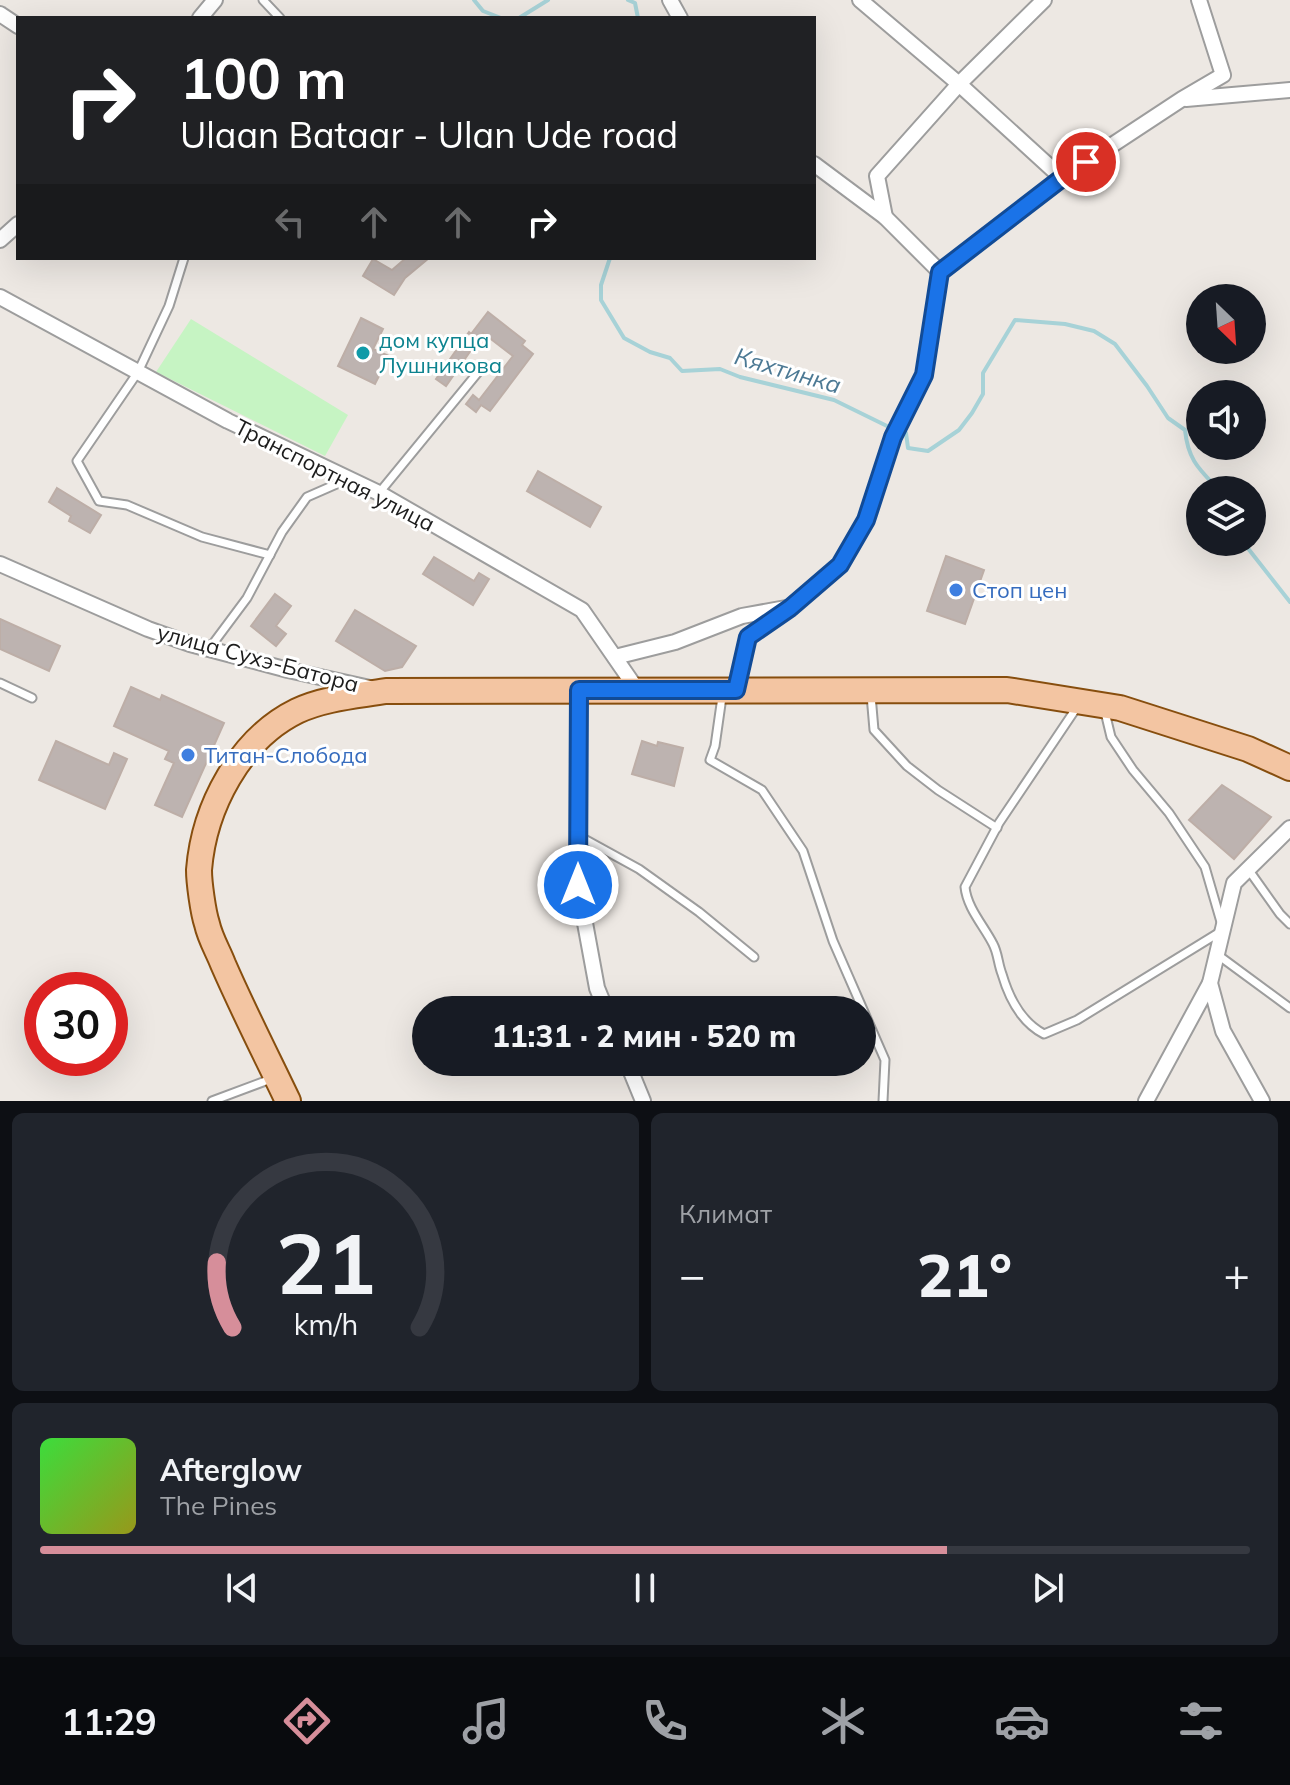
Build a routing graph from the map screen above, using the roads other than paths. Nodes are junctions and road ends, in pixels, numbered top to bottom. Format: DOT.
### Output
graph roads {
  1 [pos="215,0"];
  2 [pos="263,0"];
  3 [pos="860,0"];
  4 [pos="1044,0"];
  5 [pos="1199,0"];
  6 [pos="202,16"];
  7 [pos="278,16"];
  8 [pos="959,84"];
  9 [pos="1290,90"];
  10 [pos="1182,99"];
  11 [pos="816,165"];
  12 [pos="1062,178"];
  13 [pos="885,217"];
  14 [pos="16,226"];
  15 [pos="0,240"];
  16 [pos="183,260"];
  17 [pos="940,272"];
  18 [pos="0,297"];
  19 [pos="484,365"];
  20 [pos="138,372"];
  21 [pos="348,479"];
  22 [pos="379,493"];
  23 [pos="270,555"];
  24 [pos="0,564"];
  25 [pos="790,608"];
  26 [pos="209,649"];
  27 [pos="615,657"];
  28 [pos="0,683"];
  29 [pos="579,690"];
  30 [pos="729,690"];
  31 [pos="870,690"];
  32 [pos="386,691"];
  33 [pos="638,691"];
  34 [pos="32,698"];
  35 [pos="1092,704"];
  36 [pos="1290,768"];
  37 [pos="997,828"];
  38 [pos="1290,828"];
  39 [pos="579,836"];
  40 [pos="1248,869"];
  41 [pos="1290,924"];
  42 [pos="1223,930"];
  43 [pos="1217,955"];
  44 [pos="754,957"];
  45 [pos="1210,983"];
  46 [pos="600,996"];
  47 [pos="1290,1008"];
  48 [pos="633,1076"];
  49 [pos="277,1077"];
  50 [pos="212,1101"];
  51 [pos="288,1101"];
  52 [pos="643,1101"];
  53 [pos="883,1101"];
  54 [pos="1146,1101"];
  55 [pos="1262,1101"];
  1 -- 6 [label="street"];
  2 -- 7 [label="lane"];
  3 -- 8 [label="street"];
  4 -- 8 [label="street"];
  5 -- 10 [label="street"];
  8 -- 12 [label="street"];
  8 -- 13 [label="street"];
  9 -- 10 [label="street"];
  10 -- 12 [label="street"];
  11 -- 13 [label="street"];
  12 -- 17 [label="street"];
  13 -- 17 [label="street"];
  14 -- 15 [label="street"];
  16 -- 20 [label="lane"];
  17 -- 25 [label="street"];
  18 -- 20 [label="street, Транспортная улица"];
  19 -- 22 [label="lane"];
  20 -- 21 [label="street, Транспортная улица"];
  20 -- 23 [label="lane"];
  21 -- 22 [label="street, Транспортная улица"];
  21 -- 23 [label="lane"];
  22 -- 27 [label="street, Транспортная улица"];
  23 -- 26 [label="lane"];
  24 -- 26 [label="street, улица Сухэ-Батора"];
  25 -- 27 [label="street"];
  25 -- 30 [label="street"];
  26 -- 32 [label="street, улица Сухэ-Батора"];
  27 -- 33 [label="street, Транспортная улица"];
  28 -- 34 [label="lane"];
  29 -- 32 [label="main road"];
  29 -- 33 [label="main road"];
  29 -- 39 [label="street"];
  30 -- 31 [label="main road"];
  30 -- 33 [label="main road"];
  30 -- 53 [label="lane"];
  31 -- 35 [label="main road"];
  31 -- 37 [label="lane"];
  32 -- 49 [label="main road"];
  35 -- 36 [label="main road"];
  35 -- 37 [label="lane"];
  35 -- 42 [label="lane"];
  37 -- 42 [label="lane"];
  38 -- 40 [label="street"];
  39 -- 44 [label="lane"];
  39 -- 46 [label="street"];
  40 -- 41 [label="lane"];
  40 -- 42 [label="street"];
  42 -- 43 [label="street"];
  43 -- 45 [label="street"];
  43 -- 47 [label="lane"];
  45 -- 54 [label="street"];
  45 -- 55 [label="street"];
  48 -- 52 [label="street"];
  49 -- 50 [label="lane"];
  49 -- 51 [label="main road"];
}
